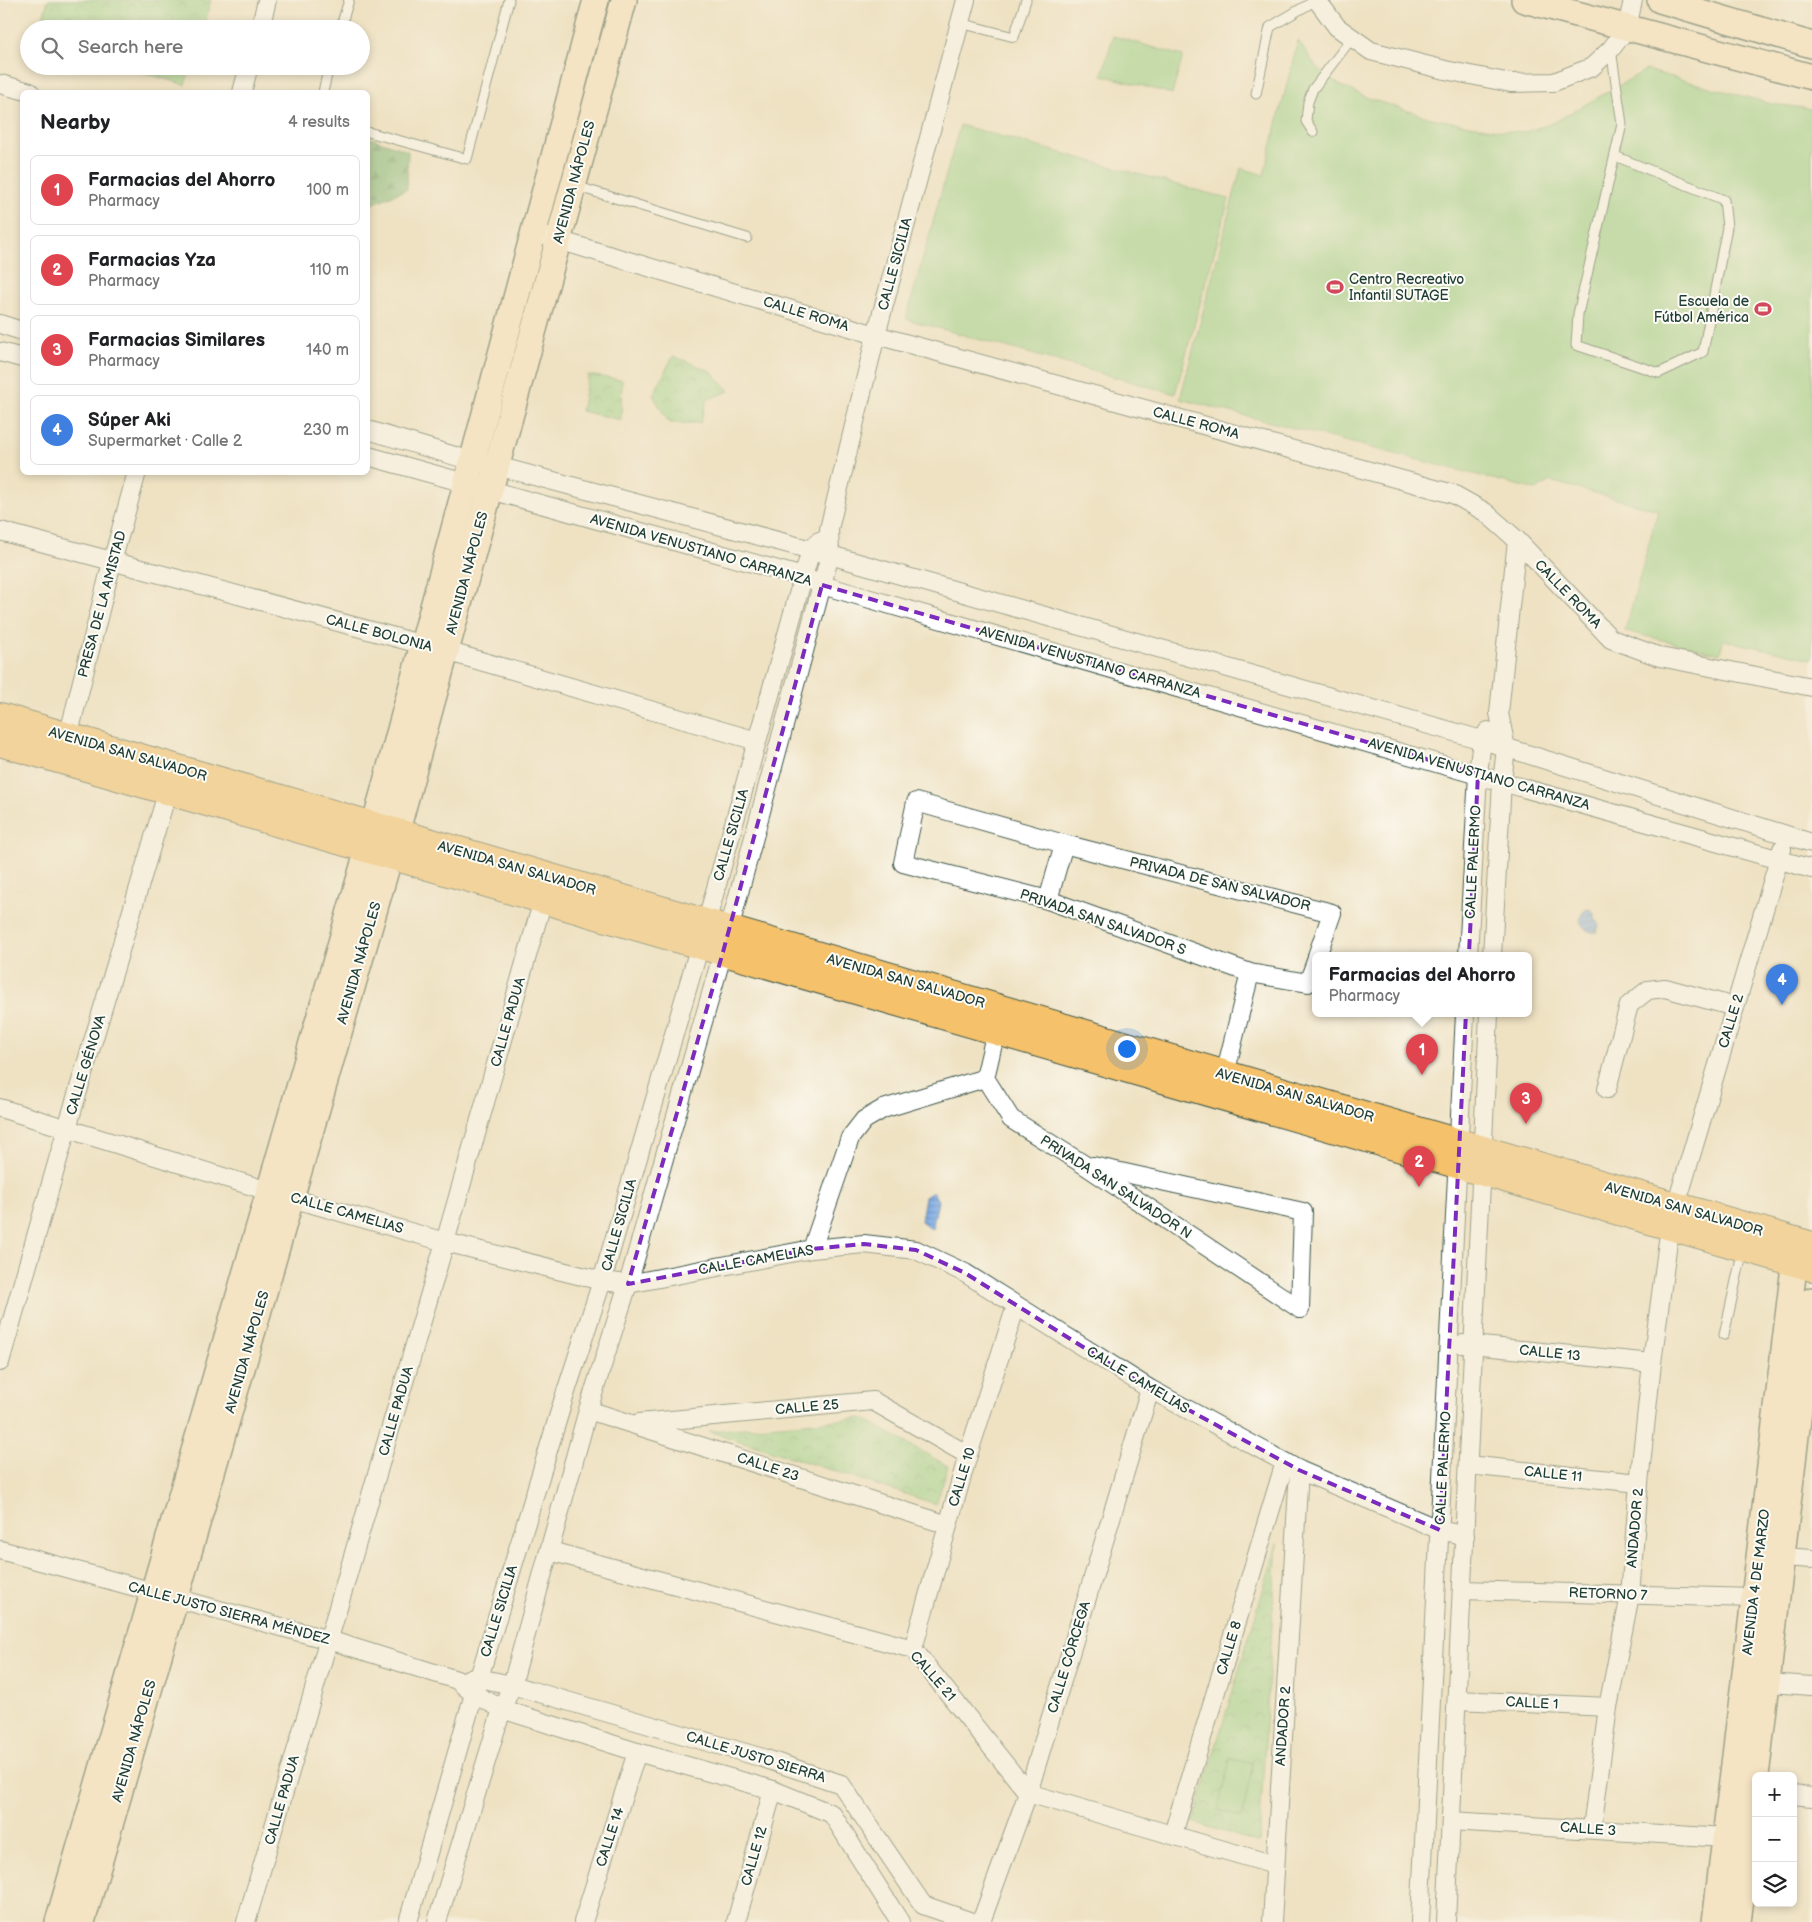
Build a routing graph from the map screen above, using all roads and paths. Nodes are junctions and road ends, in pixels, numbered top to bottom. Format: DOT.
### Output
graph roads {
  1 [pos="267,0"];
  2 [pos="349,0"];
  3 [pos="509,0"];
  4 [pos="596,0"];
  5 [pos="624,0"];
  6 [pos="966,0"];
  7 [pos="1026,0"];
  8 [pos="1317,0"];
  9 [pos="1524,0"];
  10 [pos="1633,0"];
  11 [pos="1660,0"];
  12 [pos="262,20"];
  13 [pos="343,20"];
  14 [pos="960,24"];
  15 [pos="1627,28"];
  16 [pos="1352,38"];
  17 [pos="1812,44"];
  18 [pos="1611,49"];
  19 [pos="579,63"];
  20 [pos="604,70"];
  21 [pos="247,75"];
  22 [pos="327,75"];
  23 [pos="1812,77"];
  24 [pos="0,84"];
  25 [pos="22,90"];
  26 [pos="243,90"];
  27 [pos="323,90"];
  28 [pos="1256,94"];
  29 [pos="1313,132"];
  30 [pos="370,133"];
  31 [pos="1614,156"];
  32 [pos="573,186"];
  33 [pos="534,233"];
  34 [pos="747,238"];
  35 [pos="558,240"];
  36 [pos="0,324"];
  37 [pos="20,329"];
  38 [pos="876,335"];
  39 [pos="0,352"];
  40 [pos="20,357"];
  41 [pos="370,431"];
  42 [pos="370,456"];
  43 [pos="497,466"];
  44 [pos="469,472"];
  45 [pos="136,475"];
  46 [pos="490,490"];
  47 [pos="828,529"];
  48 [pos="0,531"];
  49 [pos="1517,540"];
  50 [pos="811,550"];
  51 [pos="830,555"];
  52 [pos="112,562"];
  53 [pos="803,577"];
  54 [pos="822,585"];
  55 [pos="434,648"];
  56 [pos="1812,687"];
  57 [pos="1499,714"];
  58 [pos="0,717"];
  59 [pos="68,737"];
  60 [pos="1482,740"];
  61 [pos="757,741"];
  62 [pos="0,742"];
  63 [pos="1506,748"];
  64 [pos="1478,774"];
  65 [pos="171,779"];
  66 [pos="1502,782"];
  67 [pos="1786,836"];
  68 [pos="382,841"];
  69 [pos="1812,843"];
  70 [pos="1064,844"];
  71 [pos="1779,859"];
  72 [pos="1812,868"];
  73 [pos="543,900"];
  74 [pos="1048,900"];
  75 [pos="715,938"];
  76 [pos="1318,952"];
  77 [pos="1468,952"];
  78 [pos="1492,952"];
  79 [pos="1312,972"];
  80 [pos="1250,974"];
  81 [pos="1736,1007"];
  82 [pos="1465,1017"];
  83 [pos="1489,1017"];
  84 [pos="996,1031"];
  85 [pos="1225,1074"];
  86 [pos="985,1078"];
  87 [pos="1607,1089"];
  88 [pos="0,1108"];
  89 [pos="67,1128"];
  90 [pos="1470,1157"];
  91 [pos="1083,1164"];
  92 [pos="280,1194"];
  93 [pos="1673,1216"];
  94 [pos="445,1242"];
  95 [pos="1743,1248"];
  96 [pos="812,1249"];
  97 [pos="1804,1254"];
  98 [pos="602,1281"];
  99 [pos="628,1284"];
  100 [pos="1812,1300"];
  101 [pos="1016,1306"];
  102 [pos="1724,1334"];
  103 [pos="1449,1344"];
  104 [pos="1474,1345"];
  105 [pos="0,1362"];
  106 [pos="1652,1363"];
  107 [pos="1150,1389"];
  108 [pos="588,1410"];
  109 [pos="631,1423"];
  110 [pos="968,1455"];
  111 [pos="1468,1465"];
  112 [pos="1292,1466"];
  113 [pos="1639,1483"];
  114 [pos="948,1525"];
  115 [pos="1440,1530"];
  116 [pos="1465,1536"];
  117 [pos="0,1550"];
  118 [pos="550,1551"];
  119 [pos="1771,1556"];
  120 [pos="1812,1559"];
  121 [pos="1462,1590"];
  122 [pos="1630,1595"];
  123 [pos="164,1596"];
  124 [pos="1754,1598"];
  125 [pos="329,1640"];
  126 [pos="913,1649"];
  127 [pos="1767,1683"];
  128 [pos="512,1685"];
  129 [pos="476,1686"];
  130 [pos="1812,1686"];
  131 [pos="1457,1700"];
  132 [pos="1608,1707"];
  133 [pos="502,1709"];
  134 [pos="637,1752"];
  135 [pos="1756,1772"];
  136 [pos="773,1790"];
  137 [pos="1028,1793"];
  138 [pos="1797,1795"];
  139 [pos="1812,1797"];
  140 [pos="1752,1808"];
  141 [pos="1451,1821"];
  142 [pos="1592,1829"];
  143 [pos="1173,1834"];
  144 [pos="1725,1838"];
  145 [pos="1275,1865"];
  146 [pos="58,1922"];
  147 [pos="82,1922"];
  148 [pos="246,1922"];
  149 [pos="408,1922"];
  150 [pos="437,1922"];
  151 [pos="583,1922"];
  152 [pos="736,1922"];
  153 [pos="900,1922"];
  154 [pos="972,1922"];
  155 [pos="981,1922"];
  156 [pos="1272,1922"];
  157 [pos="1420,1922"];
  158 [pos="1446,1922"];
  159 [pos="1715,1922"];
  160 [pos="1738,1922"];
  1 -- 12 [label="street"];
  2 -- 13 [label="lane"];
  3 -- 30 [label="lane"];
  4 -- 19 [label="main road, AVENIDA NÁPOLES"];
  5 -- 20 [label="main road, AVENIDA NÁPOLES"];
  6 -- 14 [label="street, CALLE SICILIA"];
  7 -- 14 [label="lane"];
  8 -- 16 [label="street"];
  8 -- 28 [label="lane"];
  9 -- 15 [label="main road"];
  10 -- 15 [label="street"];
  11 -- 17 [label="main road"];
  14 -- 38 [label="street, CALLE SICILIA"];
  15 -- 18 [label="street"];
  15 -- 23 [label="main road"];
  16 -- 18 [label="street"];
  16 -- 29 [label="lane"];
  18 -- 31 [label="lane"];
  19 -- 20 [label="main road"];
  19 -- 33 [label="main road, AVENIDA NÁPOLES"];
  20 -- 32 [label="main road, AVENIDA NÁPOLES"];
  21 -- 26 [label="street"];
  22 -- 27 [label="lane"];
  24 -- 25 [label="street"];
  31 -- 31 [label="lane"];
  32 -- 34 [label="lane"];
  32 -- 35 [label="main road, AVENIDA NÁPOLES"];
  33 -- 35 [label="street, CALLE ROMA"];
  33 -- 44 [label="main road, AVENIDA NÁPOLES"];
  35 -- 38 [label="street, CALLE ROMA"];
  35 -- 43 [label="main road, AVENIDA NÁPOLES"];
  36 -- 37 [label="street"];
  38 -- 47 [label="street, CALLE SICILIA"];
  38 -- 49 [label="street, CALLE ROMA"];
  39 -- 40 [label="street"];
  41 -- 44 [label="street, AVENIDA VENUSTIANO CARRANZA"];
  42 -- 44 [label="street, AVENIDA VENUSTIANO CARRANZA"];
  43 -- 44 [label="street, AVENIDA VENUSTIANO CARRANZA"];
  43 -- 46 [label="main road, AVENIDA NÁPOLES"];
  43 -- 50 [label="street, AVENIDA VENUSTIANO CARRANZA"];
  44 -- 46 [label="street, AVENIDA VENUSTIANO CARRANZA"];
  44 -- 55 [label="main road, AVENIDA NÁPOLES"];
  45 -- 52 [label="street, PRESA DE LA AMISTAD"];
  46 -- 53 [label="street, AVENIDA VENUSTIANO CARRANZA"];
  46 -- 55 [label="main road, AVENIDA NÁPOLES"];
  47 -- 50 [label="street, CALLE SICILIA"];
  47 -- 51 [label="street, CALLE SICILIA"];
  48 -- 52 [label="street, CALLE BOLONIA"];
  49 -- 56 [label="street, CALLE ROMA"];
  49 -- 57 [label="street, CALLE PALERMO"];
  50 -- 51 [label="street, AVENIDA VENUSTIANO CARRANZA"];
  50 -- 53 [label="street, CALLE SICILIA"];
  51 -- 54 [label="street, CALLE SICILIA"];
  51 -- 60 [label="street, AVENIDA VENUSTIANO CARRANZA"];
  52 -- 55 [label="street, CALLE BOLONIA"];
  52 -- 59 [label="street, PRESA DE LA AMISTAD"];
  53 -- 54 [label="street, AVENIDA VENUSTIANO CARRANZA"];
  53 -- 61 [label="street, CALLE SICILIA"];
  54 -- 64 [label="street, AVENIDA VENUSTIANO CARRANZA"];
  54 -- 75 [label="street, CALLE SICILIA"];
  55 -- 61 [label="street, CALLE BOLONIA"];
  55 -- 68 [label="main road, AVENIDA NÁPOLES"];
  57 -- 60 [label="street, CALLE PALERMO"];
  57 -- 63 [label="street, CALLE PALERMO"];
  58 -- 59 [label="main road, AVENIDA SAN SALVADOR"];
  59 -- 65 [label="main road, AVENIDA SAN SALVADOR"];
  60 -- 63 [label="street, AVENIDA VENUSTIANO CARRANZA"];
  60 -- 64 [label="street, CALLE PALERMO"];
  61 -- 75 [label="street, CALLE SICILIA"];
  62 -- 65 [label="main road, AVENIDA SAN SALVADOR"];
  63 -- 66 [label="street, CALLE PALERMO"];
  63 -- 67 [label="street, AVENIDA VENUSTIANO CARRANZA"];
  64 -- 66 [label="street, AVENIDA VENUSTIANO CARRANZA"];
  64 -- 77 [label="street, CALLE PALERMO"];
  65 -- 68 [label="main road, AVENIDA SAN SALVADOR"];
  65 -- 89 [label="street, CALLE GÉNOVA"];
  66 -- 71 [label="street, AVENIDA VENUSTIANO CARRANZA"];
  66 -- 78 [label="street, CALLE PALERMO"];
  67 -- 69 [label="street, AVENIDA VENUSTIANO CARRANZA"];
  67 -- 71 [label="street, CALLE 2"];
  68 -- 73 [label="main road, AVENIDA SAN SALVADOR"];
  68 -- 75 [label="main road, AVENIDA SAN SALVADOR"];
  68 -- 92 [label="main road, AVENIDA NÁPOLES"];
  70 -- 74 [label="street"];
  70 -- 74 [label="street, PRIVADA SAN SALVADOR S"];
  70 -- 76 [label="street, PRIVADA DE SAN SALVADOR"];
  71 -- 72 [label="street, AVENIDA VENUSTIANO CARRANZA"];
  71 -- 81 [label="street, CALLE 2"];
  73 -- 75 [label="main road, AVENIDA SAN SALVADOR"];
  73 -- 94 [label="street, CALLE PADUA"];
  74 -- 80 [label="street, PRIVADA SAN SALVADOR S"];
  75 -- 84 [label="main road, AVENIDA SAN SALVADOR"];
  75 -- 85 [label="main road, AVENIDA SAN SALVADOR"];
  75 -- 98 [label="street, CALLE SICILIA"];
  75 -- 99 [label="street, CALLE SICILIA"];
  79 -- 80 [label="street, PRIVADA SAN SALVADOR S"];
  80 -- 85 [label="street"];
  81 -- 87 [label="street"];
  81 -- 93 [label="street, CALLE 2"];
  82 -- 90 [label="street, CALLE PALERMO"];
  83 -- 90 [label="street, CALLE PALERMO"];
  84 -- 86 [label="street"];
  84 -- 90 [label="main road, AVENIDA SAN SALVADOR"];
  85 -- 90 [label="main road, AVENIDA SAN SALVADOR"];
  86 -- 91 [label="street, PRIVADA SAN SALVADOR N"];
  86 -- 96 [label="street"];
  88 -- 89 [label="street, CALLE CAMELIAS"];
  89 -- 92 [label="street, CALLE CAMELIAS"];
  89 -- 105 [label="street, CALLE GÉNOVA"];
  90 -- 93 [label="main road, AVENIDA SAN SALVADOR"];
  90 -- 103 [label="street, CALLE PALERMO"];
  90 -- 104 [label="street, CALLE PALERMO"];
  91 -- 91 [label="street, PRIVADA SAN SALVADOR N"];
  92 -- 94 [label="street, CALLE CAMELIAS"];
  92 -- 123 [label="main road, AVENIDA NÁPOLES"];
  93 -- 95 [label="main road, AVENIDA SAN SALVADOR"];
  93 -- 97 [label="main road, AVENIDA SAN SALVADOR"];
  93 -- 106 [label="street, ANDADOR 2"];
  94 -- 98 [label="street, CALLE CAMELIAS"];
  94 -- 125 [label="street, CALLE PADUA"];
  95 -- 97 [label="main road, AVENIDA SAN SALVADOR"];
  95 -- 102 [label="lane"];
  96 -- 99 [label="street, CALLE CAMELIAS"];
  96 -- 101 [label="street, CALLE CAMELIAS"];
  97 -- 119 [label="main road, AVENIDA 4 DE MARZO"];
  98 -- 99 [label="street, CALLE CAMELIAS"];
  98 -- 129 [label="street, CALLE SICILIA"];
  99 -- 108 [label="street, CALLE SICILIA"];
  100 -- 119 [label="main road, AVENIDA 4 DE MARZO"];
  101 -- 107 [label="street, CALLE CAMELIAS"];
  101 -- 110 [label="street, CALLE 10"];
  103 -- 104 [label="street, CALLE 13"];
  103 -- 115 [label="street, CALLE PALERMO"];
  104 -- 106 [label="street, CALLE 13"];
  104 -- 111 [label="street, CALLE PALERMO"];
  106 -- 113 [label="street, ANDADOR 2"];
  107 -- 112 [label="street, CALLE CAMELIAS"];
  107 -- 137 [label="street, CALLE CÓRCEGA"];
  108 -- 109 [label="street, CALLE 23"];
  108 -- 118 [label="street, CALLE SICILIA"];
  109 -- 110 [label="street, CALLE 25"];
  109 -- 114 [label="street, CALLE 23"];
  110 -- 114 [label="street, CALLE 10"];
  111 -- 113 [label="street, CALLE 11"];
  111 -- 116 [label="street, CALLE PALERMO"];
  112 -- 115 [label="street, CALLE CAMELIAS"];
  112 -- 143 [label="street, CALLE 8"];
  112 -- 145 [label="street, ANDADOR 2"];
  113 -- 122 [label="street, ANDADOR 2"];
  114 -- 126 [label="street, CALLE 10"];
  115 -- 116 [label="street, CALLE CAMELIAS"];
  115 -- 157 [label="street, CALLE PALERMO"];
  116 -- 121 [label="street, CALLE PALERMO"];
  117 -- 123 [label="street, CALLE JUSTO SIERRA MÉNDEZ"];
  118 -- 126 [label="street, CALLE 21"];
  118 -- 128 [label="street, CALLE SICILIA"];
  119 -- 120 [label="street"];
  119 -- 124 [label="main road, AVENIDA 4 DE MARZO"];
  119 -- 127 [label="main road, AVENIDA 4 DE MARZO"];
  121 -- 122 [label="street, RETORNO 7"];
  121 -- 131 [label="street, CALLE PALERMO"];
  122 -- 124 [label="street, RETORNO 7"];
  122 -- 132 [label="street, ANDADOR 2"];
  123 -- 125 [label="street, CALLE JUSTO SIERRA MÉNDEZ"];
  123 -- 146 [label="main road, AVENIDA NÁPOLES"];
  123 -- 147 [label="main road, AVENIDA NÁPOLES"];
  124 -- 144 [label="main road, AVENIDA 4 DE MARZO"];
  125 -- 129 [label="street, CALLE JUSTO SIERRA MÉNDEZ"];
  125 -- 148 [label="street, CALLE PADUA"];
  126 -- 137 [label="street, CALLE 21"];
  127 -- 130 [label="street"];
  127 -- 135 [label="main road, AVENIDA 4 DE MARZO"];
  128 -- 129 [label="street, CALLE JUSTO SIERRA"];
  128 -- 133 [label="street, CALLE SICILIA"];
  128 -- 154 [label="street, CALLE JUSTO SIERRA"];
  129 -- 133 [label="street, CALLE JUSTO SIERRA"];
  129 -- 149 [label="street, CALLE SICILIA"];
  131 -- 132 [label="street, CALLE 1"];
  131 -- 141 [label="street, CALLE PALERMO"];
  132 -- 142 [label="street, ANDADOR 2"];
  133 -- 134 [label="street, CALLE JUSTO SIERRA"];
  133 -- 150 [label="street, CALLE SICILIA"];
  134 -- 136 [label="street, CALLE JUSTO SIERRA"];
  134 -- 151 [label="street, CALLE 14"];
  136 -- 152 [label="street, CALLE 12"];
  136 -- 153 [label="street, CALLE JUSTO SIERRA"];
  137 -- 143 [label="street"];
  137 -- 155 [label="street, CALLE CÓRCEGA"];
  138 -- 139 [label="street"];
  140 -- 160 [label="main road, AVENIDA 4 DE MARZO"];
  141 -- 142 [label="street, CALLE 3"];
  141 -- 158 [label="street, CALLE PALERMO"];
  142 -- 144 [label="street, CALLE 3"];
  143 -- 145 [label="street"];
  144 -- 159 [label="main road, AVENIDA 4 DE MARZO"];
  145 -- 156 [label="street, ANDADOR 2"];
}
